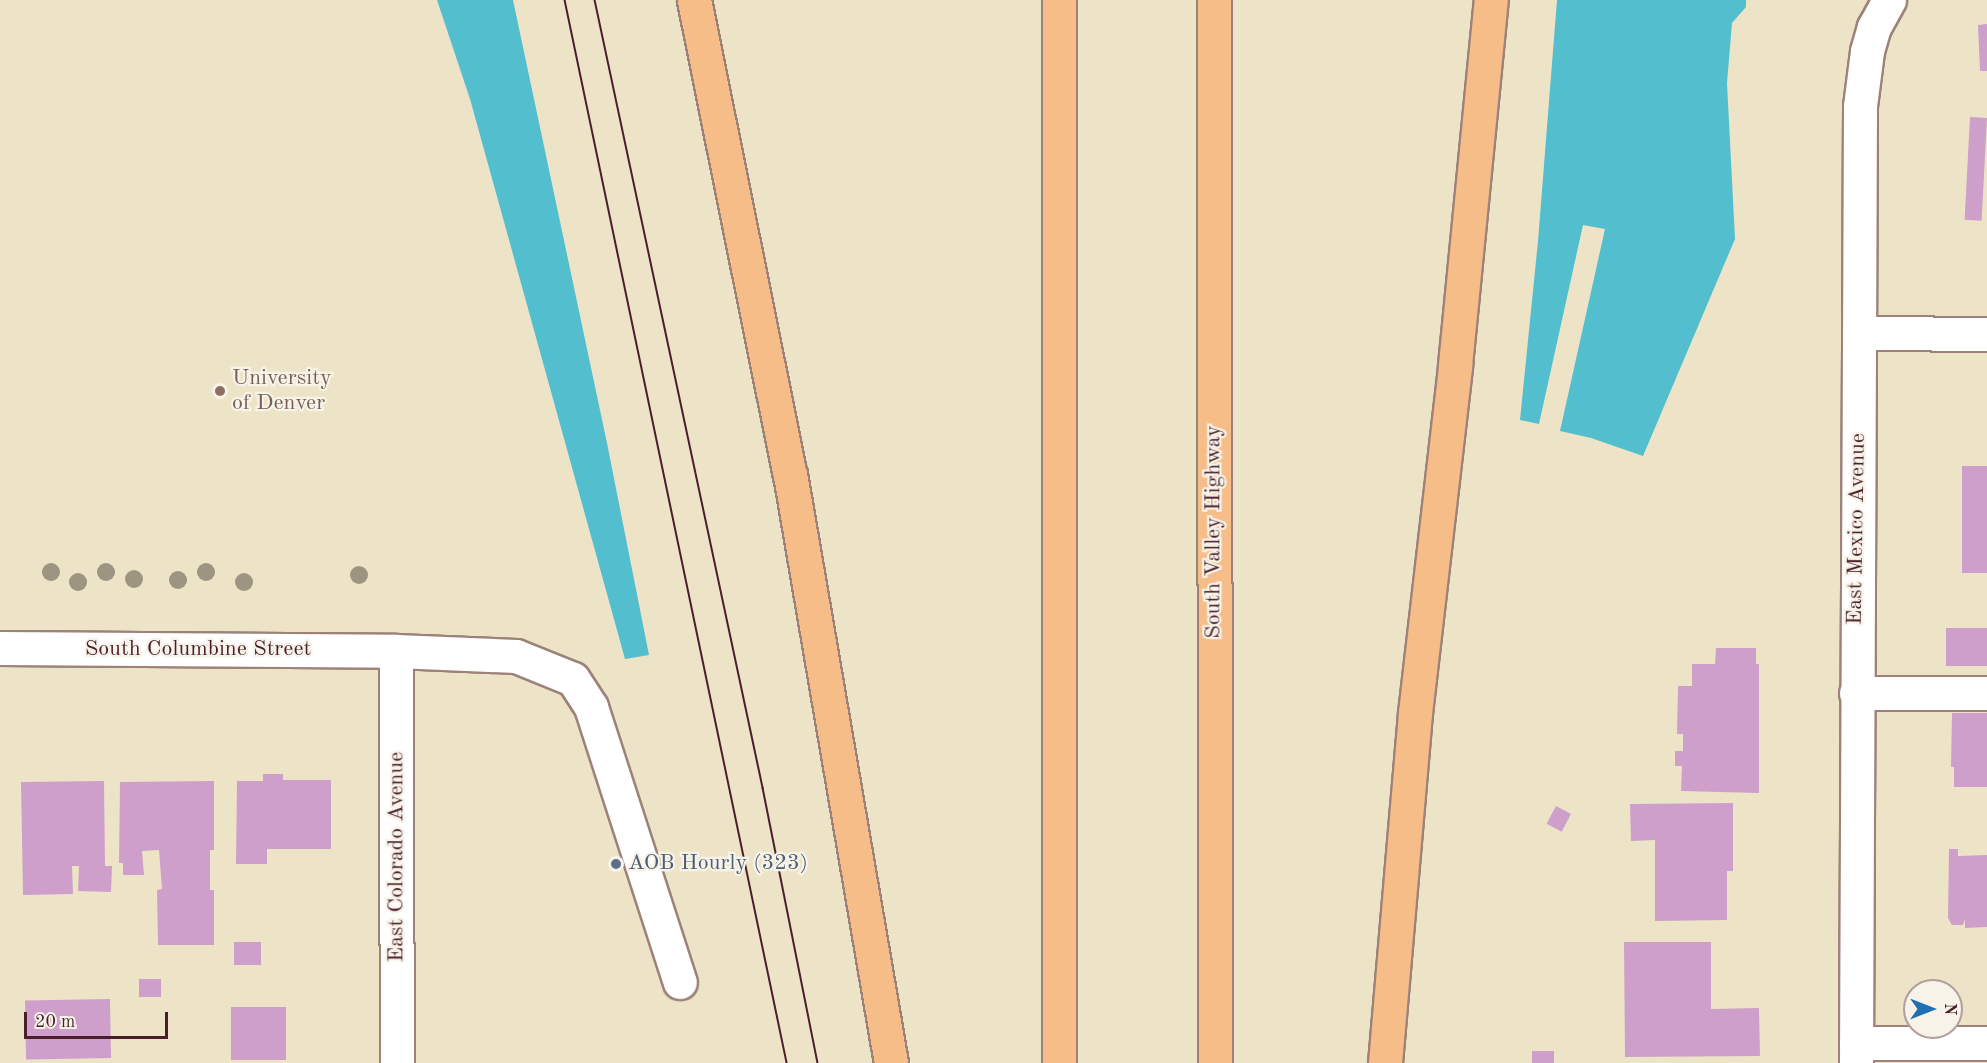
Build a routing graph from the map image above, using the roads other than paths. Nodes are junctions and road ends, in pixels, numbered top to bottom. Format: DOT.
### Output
graph roads {
  1 [pos="694,0"];
  2 [pos="706,0"];
  3 [pos="1059,0"];
  4 [pos="1214,0"];
  5 [pos="1491,0"];
  6 [pos="1889,0"];
  7 [pos="753,279"];
  8 [pos="1859,333"];
  9 [pos="1987,334"];
  10 [pos="0,648"];
  11 [pos="396,651"];
  12 [pos="1856,693"];
  13 [pos="1987,693"];
  14 [pos="680,982"];
  15 [pos="1987,1043"];
  16 [pos="1856,1053"];
  17 [pos="397,1063"];
  18 [pos="891,1063"];
  19 [pos="1059,1063"];
  20 [pos="1215,1063"];
  21 [pos="1384,1063"];
  1 -- 7 [label="highway"];
  2 -- 7 [label="highway"];
  3 -- 19 [label="highway"];
  4 -- 20 [label="highway, South Valley Highway"];
  5 -- 21 [label="highway"];
  6 -- 8 [label="street, East Mexico Avenue"];
  7 -- 18 [label="highway"];
  8 -- 9 [label="street"];
  8 -- 12 [label="street, East Mexico Avenue"];
  10 -- 11 [label="street, South Columbine Street"];
  11 -- 14 [label="street, South Columbine Street"];
  11 -- 17 [label="street, East Colorado Avenue"];
  12 -- 13 [label="street"];
  12 -- 16 [label="street, East Mexico Avenue"];
  15 -- 16 [label="street"];
}
